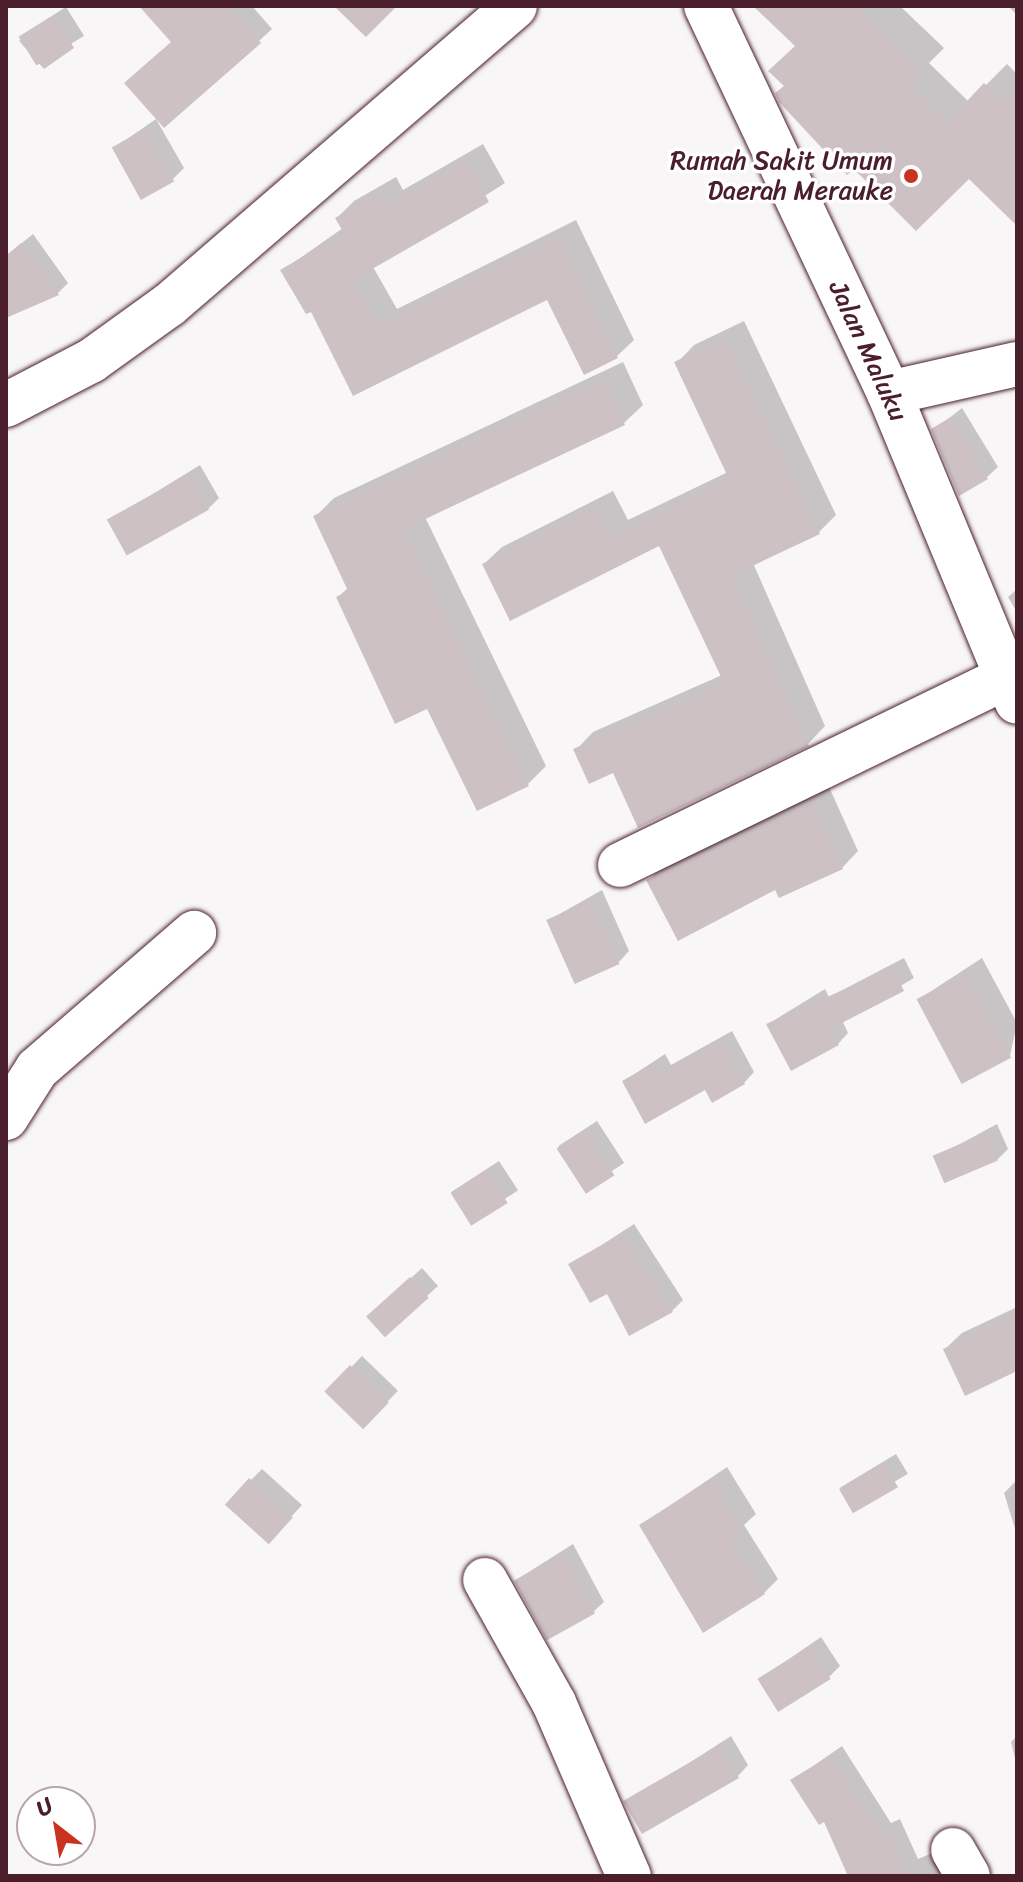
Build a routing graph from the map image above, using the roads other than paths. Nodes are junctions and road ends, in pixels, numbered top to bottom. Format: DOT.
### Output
graph roads {
  1 [pos="515,6"];
  2 [pos="706,6"];
  3 [pos="1017,364"];
  4 [pos="889,393"];
  5 [pos="6,405"];
  6 [pos="1003,688"];
  7 [pos="620,865"];
  8 [pos="194,933"];
  9 [pos="6,1118"];
  10 [pos="485,1580"];
  11 [pos="629,1876"];
  1 -- 5 [label="street"];
  2 -- 4 [label="street, Jalan Maluku"];
  3 -- 4 [label="street"];
  4 -- 6 [label="street, Jalan Maluku"];
  6 -- 7 [label="street"];
  8 -- 9 [label="street"];
  10 -- 11 [label="street"];
}
